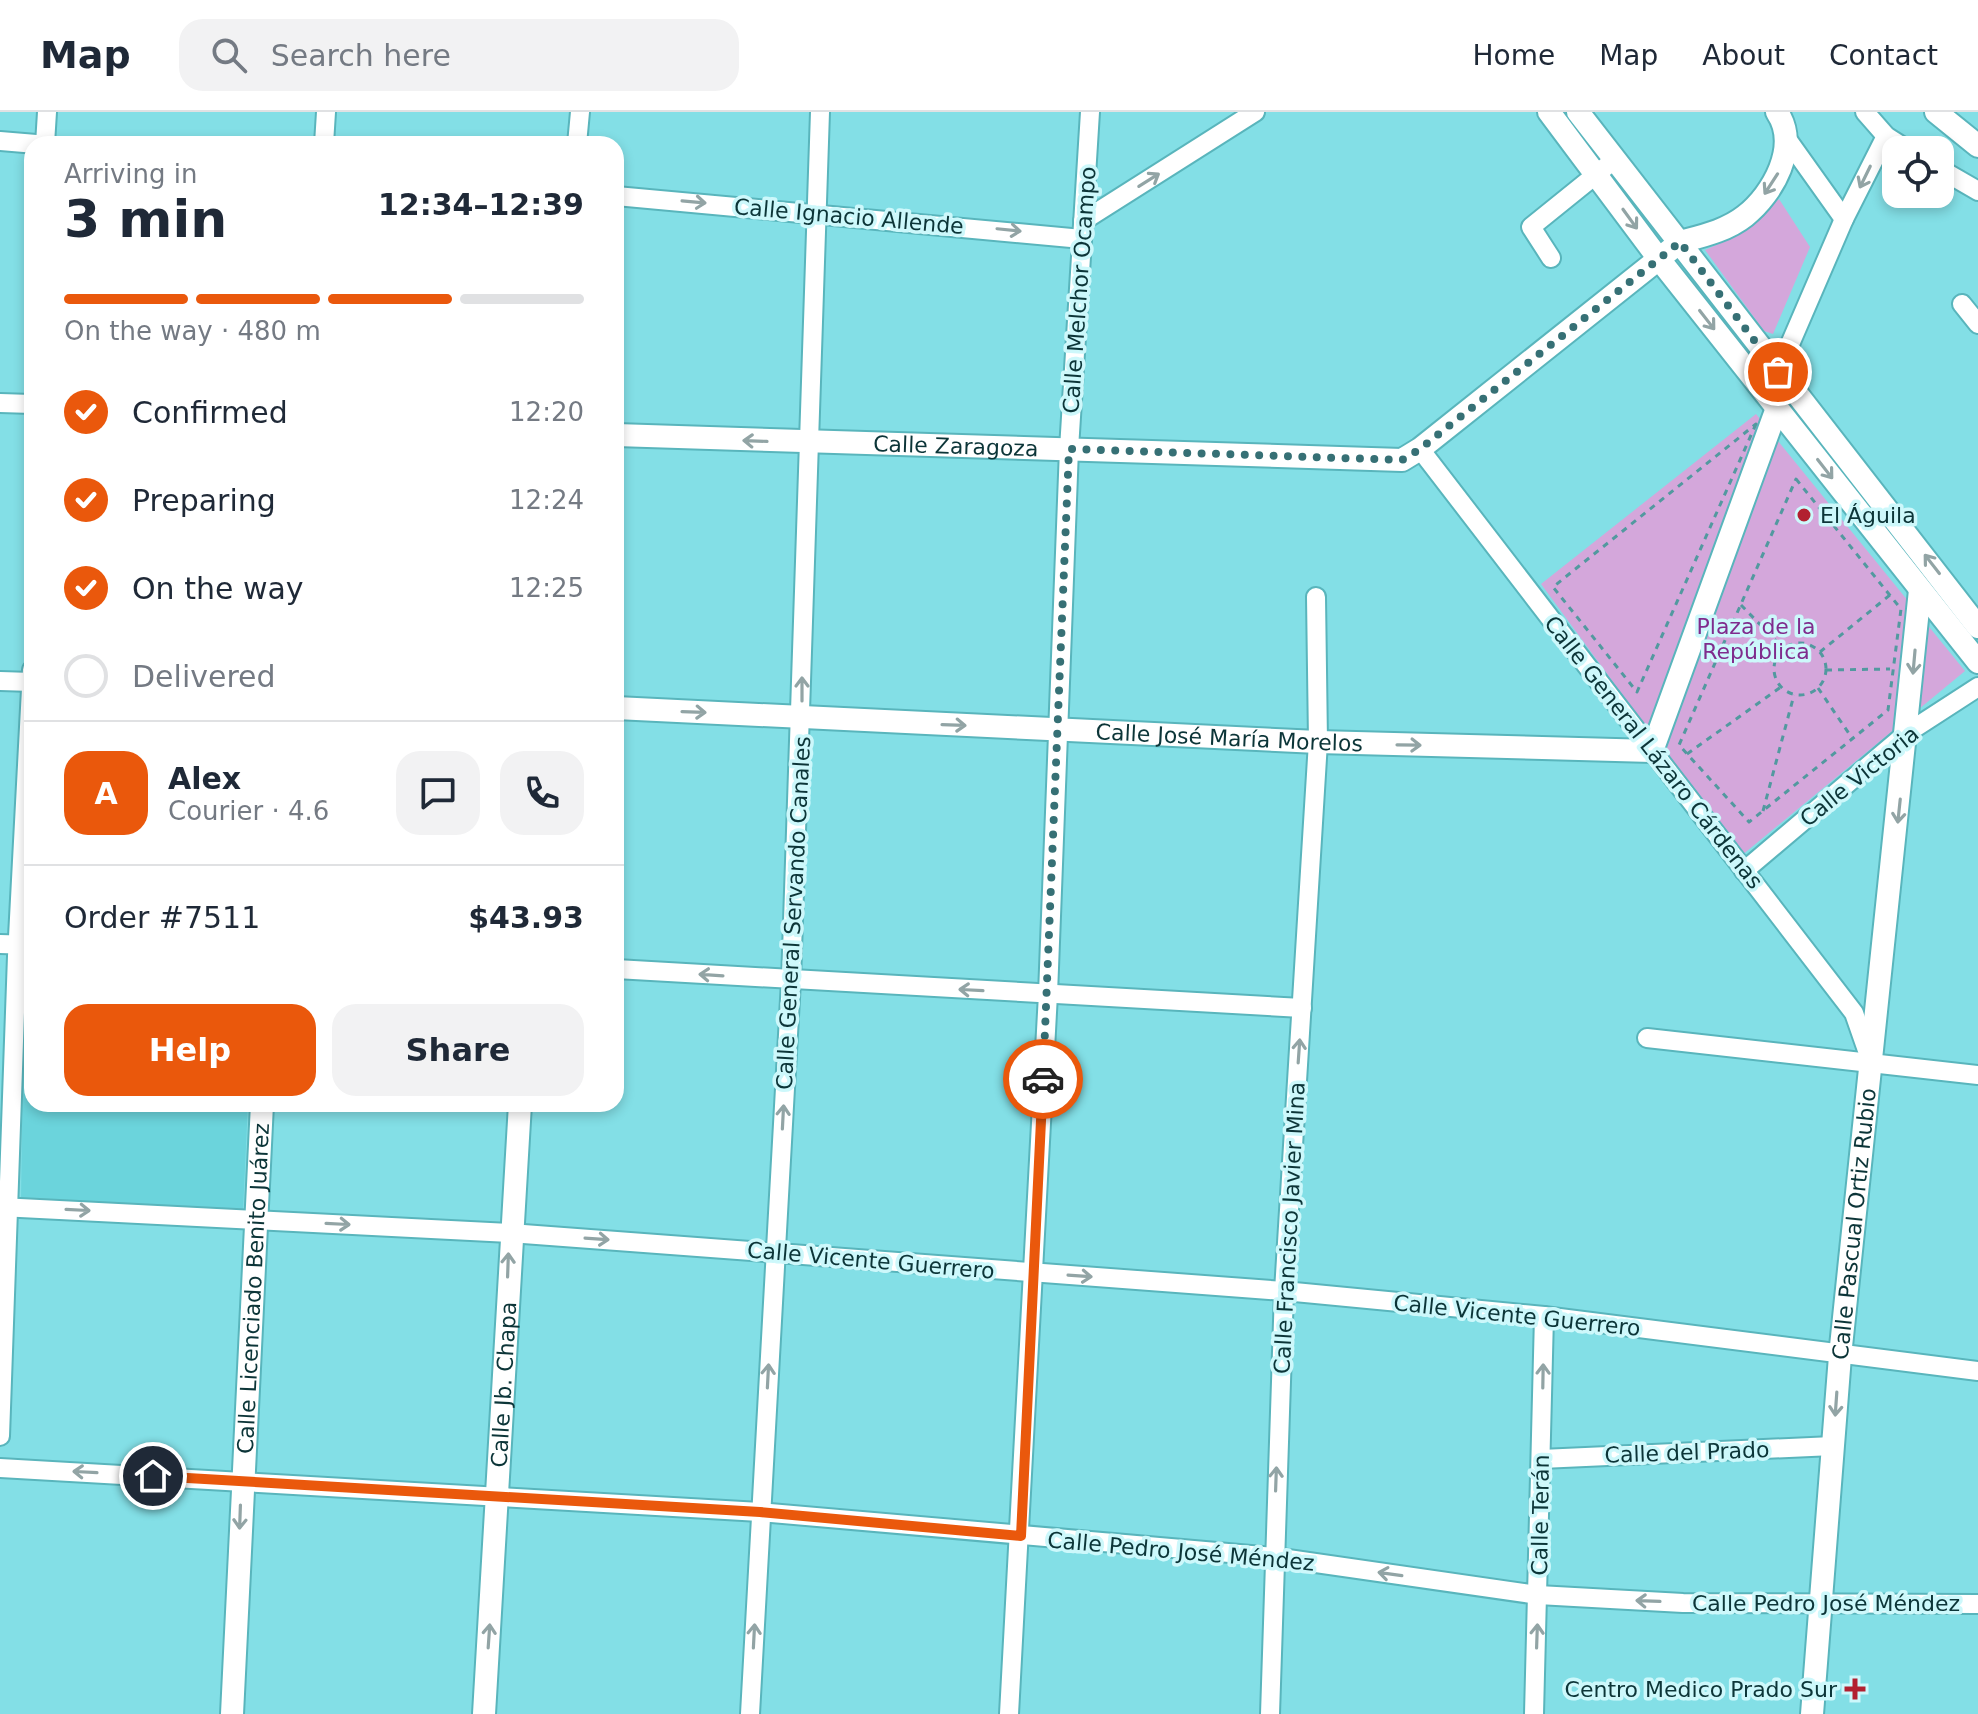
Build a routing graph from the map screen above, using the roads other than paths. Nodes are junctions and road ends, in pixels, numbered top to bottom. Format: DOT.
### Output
graph roads {
  1 [pos="47,112"];
  2 [pos="326,112"];
  3 [pos="580,112"];
  4 [pos="820,112"];
  5 [pos="1090,112"];
  6 [pos="1255,112"];
  7 [pos="1549,112"];
  8 [pos="1578,112"];
  9 [pos="1777,112"];
  10 [pos="1865,112"];
  11 [pos="1936,112"];
  12 [pos="46,136"];
  13 [pos="324,136"];
  14 [pos="578,136"];
  15 [pos="1886,136"];
  16 [pos="1787,139"];
  17 [pos="0,141"];
  18 [pos="24,143"];
  19 [pos="1882,144"];
  20 [pos="1978,146"];
  21 [pos="1605,167"];
  22 [pos="1954,177"];
  23 [pos="1978,191"];
  24 [pos="624,197"];
  25 [pos="815,212"];
  26 [pos="1844,219"];
  27 [pos="1083,230"];
  28 [pos="1680,242"];
  29 [pos="1551,258"];
  30 [pos="1659,259"];
  31 [pos="1962,304"];
  32 [pos="1978,324"];
  33 [pos="1778,372"];
  34 [pos="0,403"];
  35 [pos="24,404"];
  36 [pos="1777,408"];
  37 [pos="624,435"];
  38 [pos="809,443"];
  39 [pos="1069,449"];
  40 [pos="1420,449"];
  41 [pos="1920,590"];
  42 [pos="1316,597"];
  43 [pos="1978,627"];
  44 [pos="1978,662"];
  45 [pos="0,681"];
  46 [pos="24,682"];
  47 [pos="1978,687"];
  48 [pos="624,708"];
  49 [pos="802,719"];
  50 [pos="1060,728"];
  51 [pos="1907,733"];
  52 [pos="1318,742"];
  53 [pos="1652,751"];
  54 [pos="24,822"];
  55 [pos="1744,871"];
  56 [pos="17,945"];
  57 [pos="624,970"];
  58 [pos="791,981"];
  59 [pos="1048,994"];
  60 [pos="1302,1008"];
  61 [pos="1647,1038"];
  62 [pos="1871,1064"];
  63 [pos="1978,1075"];
  64 [pos="262,1112"];
  65 [pos="519,1112"];
  66 [pos="4,1207"];
  67 [pos="255,1220"];
  68 [pos="510,1233"];
  69 [pos="776,1252"];
  70 [pos="1035,1273"];
  71 [pos="1284,1291"];
  72 [pos="1544,1316"];
  73 [pos="1840,1356"];
  74 [pos="1978,1371"];
  75 [pos="0,1436"];
  76 [pos="1833,1446"];
  77 [pos="1541,1459"];
  78 [pos="0,1468"];
  79 [pos="242,1481"];
  80 [pos="498,1495"];
  81 [pos="760,1512"];
  82 [pos="1021,1536"];
  83 [pos="1274,1557"];
  84 [pos="1538,1595"];
  85 [pos="1821,1602"];
  86 [pos="1978,1604"];
  87 [pos="232,1714"];
  88 [pos="484,1714"];
  89 [pos="750,1714"];
  90 [pos="1009,1714"];
  91 [pos="1270,1714"];
  92 [pos="1534,1714"];
  93 [pos="1812,1714"];
  1 -- 12 [label="street"];
  2 -- 13 [label="street"];
  3 -- 14 [label="street"];
  4 -- 25 [label="street, Calle General Servando Canales"];
  5 -- 27 [label="street, Calle Melchor Ocampo"];
  27 -- 6 [label="street, one-way"];
  7 -- 21 [label="main road"];
  8 -- 21 [label="main road"];
  9 -- 16 [label="main road"];
  10 -- 15 [label="street"];
  11 -- 20 [label="main road"];
  16 -- 26 [label="street"];
  16 -- 28 [label="main road, one-way"];
  17 -- 18 [label="street"];
  19 -- 26 [label="street, one-way"];
  21 -- 28 [label="main road"];
  21 -- 29 [label="street"];
  21 -- 30 [label="main road, one-way"];
  22 -- 23 [label="street"];
  24 -- 25 [label="street, Calle Ignacio Allende, one-way"];
  25 -- 27 [label="street, Calle Ignacio Allende, one-way"];
  25 -- 38 [label="street, Calle General Servando Canales"];
  26 -- 33 [label="street"];
  27 -- 39 [label="street, Calle Melchor Ocampo"];
  28 -- 30 [label="main road"];
  28 -- 33 [label="main road"];
  30 -- 36 [label="main road, one-way"];
  30 -- 40 [label="main road, Calle Zaragoza"];
  31 -- 32 [label="street"];
  33 -- 36 [label="main road"];
  43 -- 33 [label="main road, one-way"];
  34 -- 35 [label="street"];
  36 -- 41 [label="main road, one-way"];
  36 -- 53 [label="main road"];
  38 -- 37 [label="main road, Calle Zaragoza, one-way"];
  38 -- 39 [label="main road, Calle Zaragoza"];
  49 -- 38 [label="street, Calle General Servando Canales, one-way"];
  39 -- 40 [label="main road, Calle Zaragoza"];
  39 -- 50 [label="street, Calle Melchor Ocampo"];
  40 -- 53 [label="street, Calle General Lázaro Cárdenas"];
  41 -- 44 [label="main road"];
  41 -- 51 [label="main road, Calle Pascual Ortiz Rubio, one-way"];
  42 -- 52 [label="street, Calle Francisco Javier Mina"];
  45 -- 46 [label="street"];
  47 -- 51 [label="street, Calle Victoria"];
  48 -- 49 [label="main road, Calle José María Morelos, one-way"];
  49 -- 50 [label="main road, Calle José María Morelos, one-way"];
  49 -- 58 [label="street, Calle General Servando Canales"];
  50 -- 52 [label="main road, Calle José María Morelos"];
  50 -- 59 [label="street, Calle Melchor Ocampo"];
  51 -- 55 [label="street, Calle Victoria"];
  51 -- 62 [label="main road, Calle Pascual Ortiz Rubio, one-way"];
  52 -- 53 [label="main road, Calle José María Morelos, one-way"];
  52 -- 60 [label="street, Calle Francisco Javier Mina"];
  53 -- 55 [label="street, Calle General Lázaro Cárdenas"];
  54 -- 56 [label="street"];
  55 -- 62 [label="street, Calle General Lázaro Cárdenas"];
  56 -- 66 [label="street"];
  58 -- 57 [label="street, one-way"];
  59 -- 58 [label="street, one-way"];
  69 -- 58 [label="street, Calle General Servando Canales, one-way"];
  59 -- 60 [label="street"];
  59 -- 70 [label="street, Calle Melchor Ocampo"];
  71 -- 60 [label="street, Calle Francisco Javier Mina, one-way"];
  61 -- 62 [label="street"];
  62 -- 63 [label="street"];
  62 -- 73 [label="main road, Calle Pascual Ortiz Rubio"];
  64 -- 67 [label="main road, Calle Licenciado Benito Juárez"];
  65 -- 68 [label="main road, Calle Jb. Chapa"];
  66 -- 67 [label="street, Calle Vicente Guerrero, one-way"];
  66 -- 75 [label="street"];
  67 -- 68 [label="street, Calle Vicente Guerrero, one-way"];
  67 -- 79 [label="main road, Calle Licenciado Benito Juárez"];
  68 -- 69 [label="street, Calle Vicente Guerrero, one-way"];
  80 -- 68 [label="main road, Calle Jb. Chapa, one-way"];
  69 -- 70 [label="street, Calle Vicente Guerrero"];
  81 -- 69 [label="street, Calle General Servando Canales, one-way"];
  70 -- 71 [label="street, Calle Vicente Guerrero, one-way"];
  70 -- 82 [label="street, Calle Melchor Ocampo"];
  71 -- 72 [label="street, Calle Vicente Guerrero"];
  83 -- 71 [label="street, Calle Francisco Javier Mina, one-way"];
  72 -- 73 [label="street, Calle Vicente Guerrero"];
  77 -- 72 [label="street, Calle Terán, one-way"];
  73 -- 74 [label="street, Calle Vicente Guerrero"];
  73 -- 76 [label="main road, Calle Pascual Ortiz Rubio, one-way"];
  76 -- 77 [label="street, Calle del Prado"];
  76 -- 85 [label="main road, Calle Pascual Ortiz Rubio"];
  77 -- 84 [label="street, Calle Terán"];
  79 -- 78 [label="street, Calle Pedro José Méndez, one-way"];
  79 -- 80 [label="street, Calle Pedro José Méndez"];
  79 -- 87 [label="main road, Calle Licenciado Benito Juárez, one-way"];
  80 -- 81 [label="street, Calle Pedro José Méndez"];
  88 -- 80 [label="main road, Calle Jb. Chapa, one-way"];
  81 -- 82 [label="street, Calle Pedro José Méndez"];
  89 -- 81 [label="street, Calle General Servando Canales, one-way"];
  82 -- 83 [label="street, Calle Pedro José Méndez"];
  82 -- 90 [label="street, Calle Melchor Ocampo"];
  84 -- 83 [label="street, Calle Pedro José Méndez, one-way"];
  83 -- 91 [label="street, Calle Francisco Javier Mina"];
  85 -- 84 [label="street, Calle Pedro José Méndez, one-way"];
  92 -- 84 [label="street, Calle Terán, one-way"];
  85 -- 86 [label="street, Calle Pedro José Méndez"];
  85 -- 93 [label="main road, Calle Pascual Ortiz Rubio"];
}
